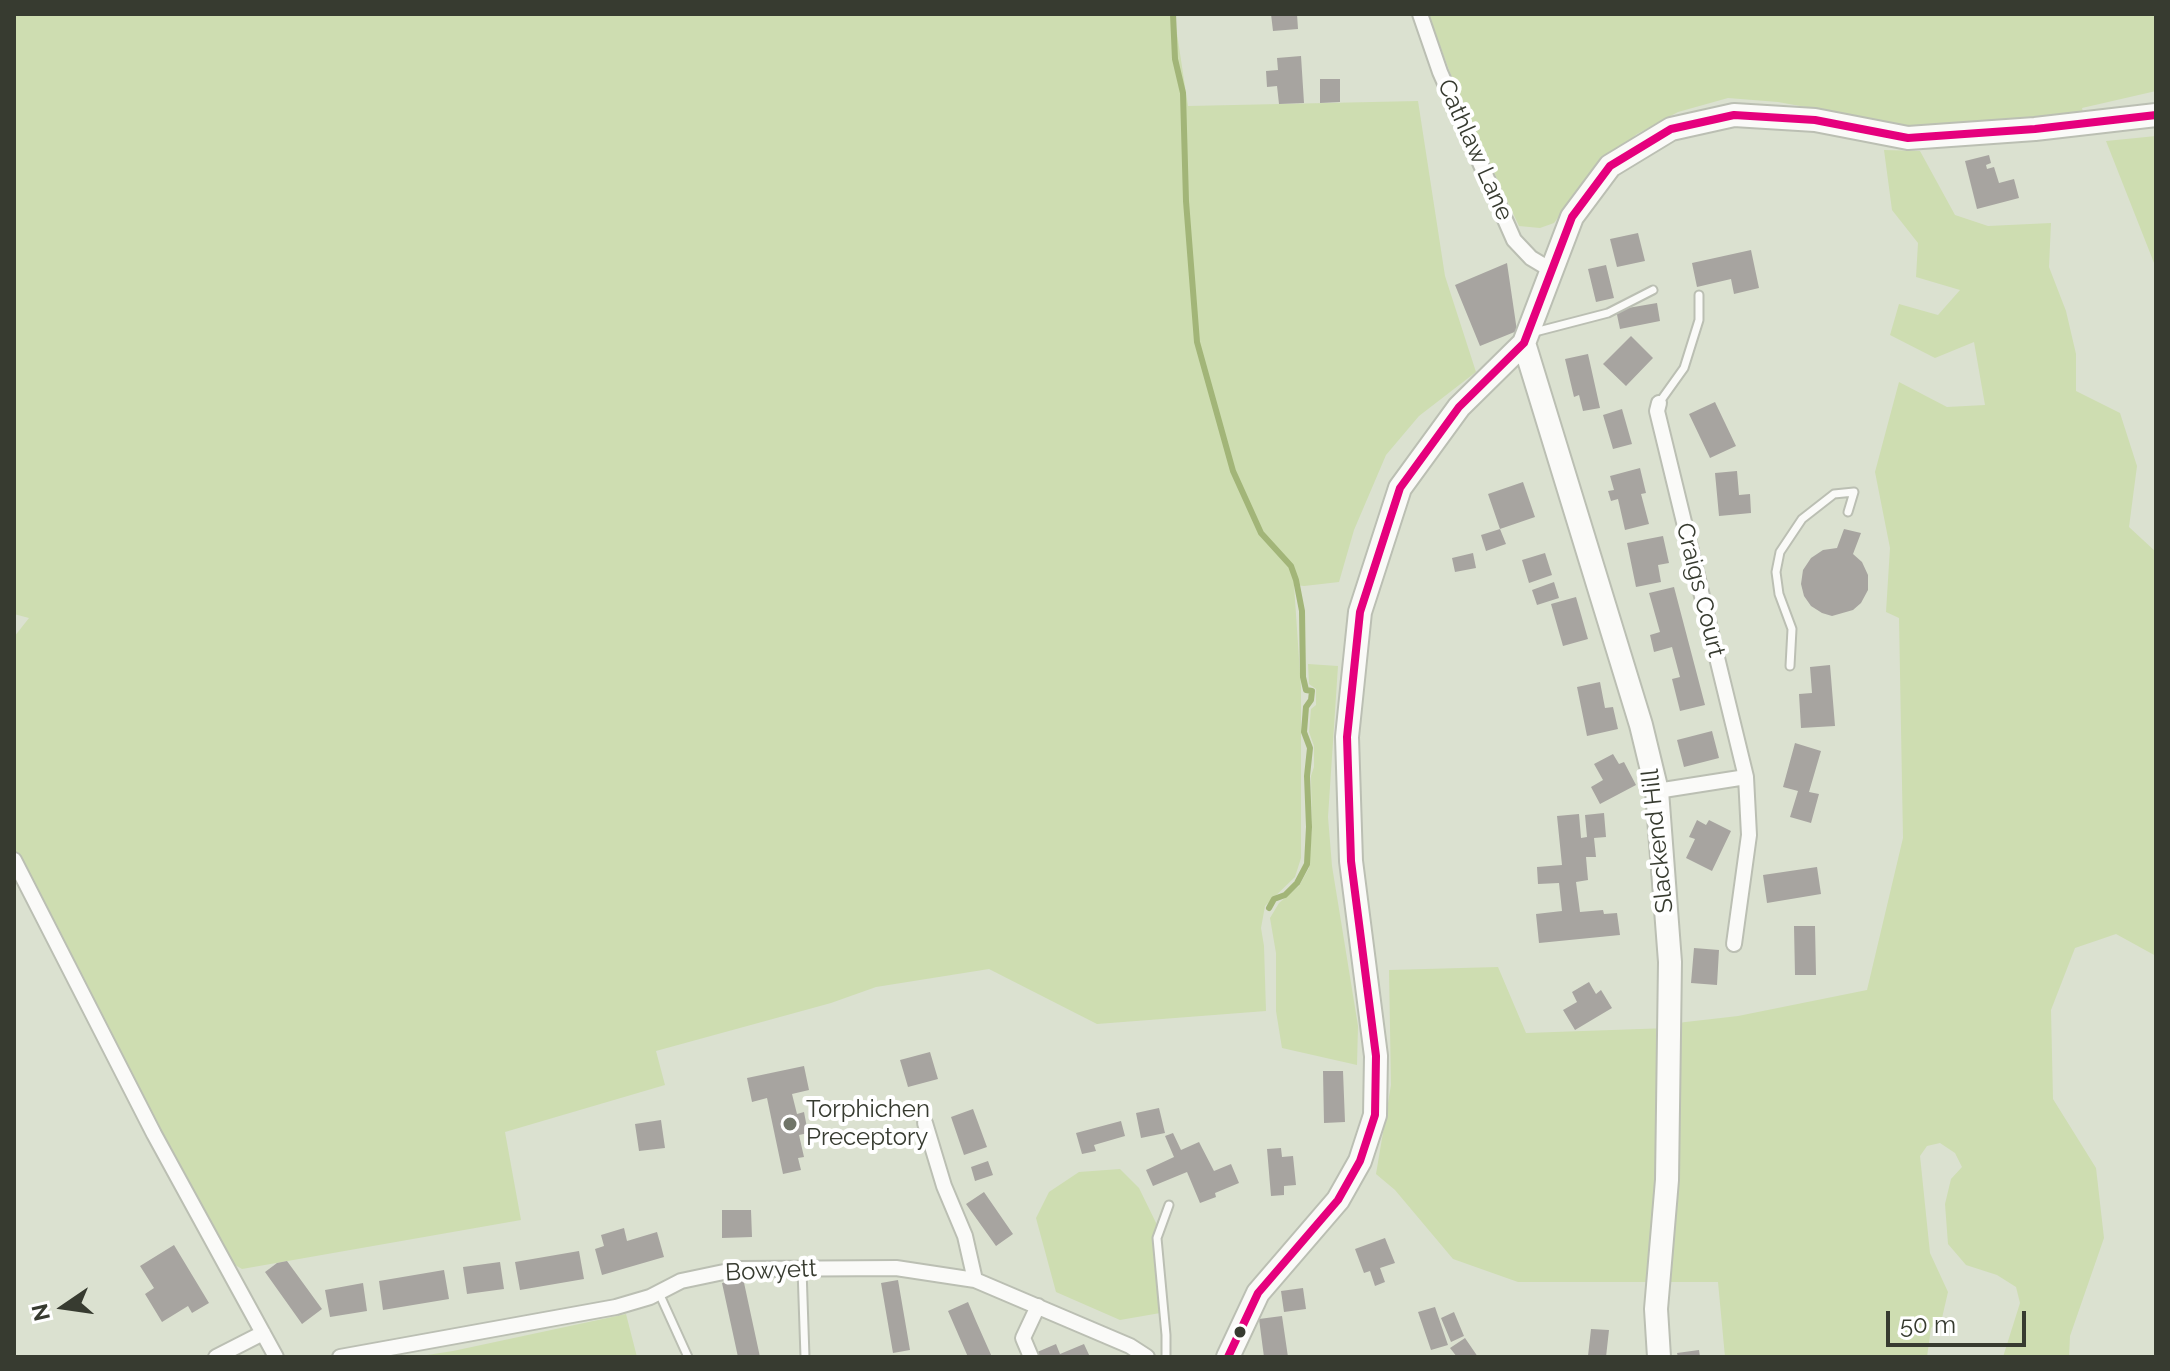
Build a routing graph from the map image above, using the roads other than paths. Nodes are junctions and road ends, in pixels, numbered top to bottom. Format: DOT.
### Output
graph roads {
  1 [pos="1420,14"];
  2 [pos="2156,115"];
  3 [pos="1551,270"];
  4 [pos="1653,290"];
  5 [pos="1699,295"];
  6 [pos="1525,339"];
  7 [pos="1659,403"];
  8 [pos="1848,512"];
  9 [pos="1790,666"];
  10 [pos="1746,777"];
  11 [pos="1657,791"];
  12 [pos="14,860"];
  13 [pos="1734,944"];
  14 [pos="925,1123"];
  15 [pos="1169,1205"];
  16 [pos="802,1269"];
  17 [pos="975,1280"];
  18 [pos="659,1293"];
  19 [pos="1038,1306"];
  20 [pos="263,1333"];
  21 [pos="216,1357"];
  22 [pos="276,1357"];
  23 [pos="340,1357"];
  24 [pos="688,1357"];
  25 [pos="805,1357"];
  26 [pos="1031,1357"];
  27 [pos="1147,1357"];
  28 [pos="1166,1357"];
  29 [pos="1228,1357"];
  30 [pos="1659,1357"];
  1 -- 3 [label="street, Cathlaw Lane"];
  2 -- 3 [label="main road"];
  3 -- 6 [label="main road"];
  4 -- 6 [label="lane"];
  5 -- 7 [label="lane"];
  6 -- 11 [label="main road, Slackend Hill"];
  6 -- 29 [label="main road"];
  7 -- 10 [label="street, Craigs Court"];
  8 -- 9 [label="lane"];
  10 -- 11 [label="street"];
  10 -- 13 [label="street, Craigs Court"];
  11 -- 30 [label="main road, Slackend Hill"];
  12 -- 20 [label="street"];
  14 -- 17 [label="street"];
  15 -- 28 [label="lane"];
  16 -- 17 [label="street, Bowyett"];
  16 -- 18 [label="street, Bowyett"];
  16 -- 25 [label="lane"];
  17 -- 19 [label="street, Bowyett"];
  18 -- 23 [label="street, Bowyett"];
  18 -- 24 [label="lane"];
  19 -- 26 [label="street"];
  19 -- 27 [label="street, Bowyett"];
  20 -- 21 [label="street"];
  20 -- 22 [label="street"];
}
